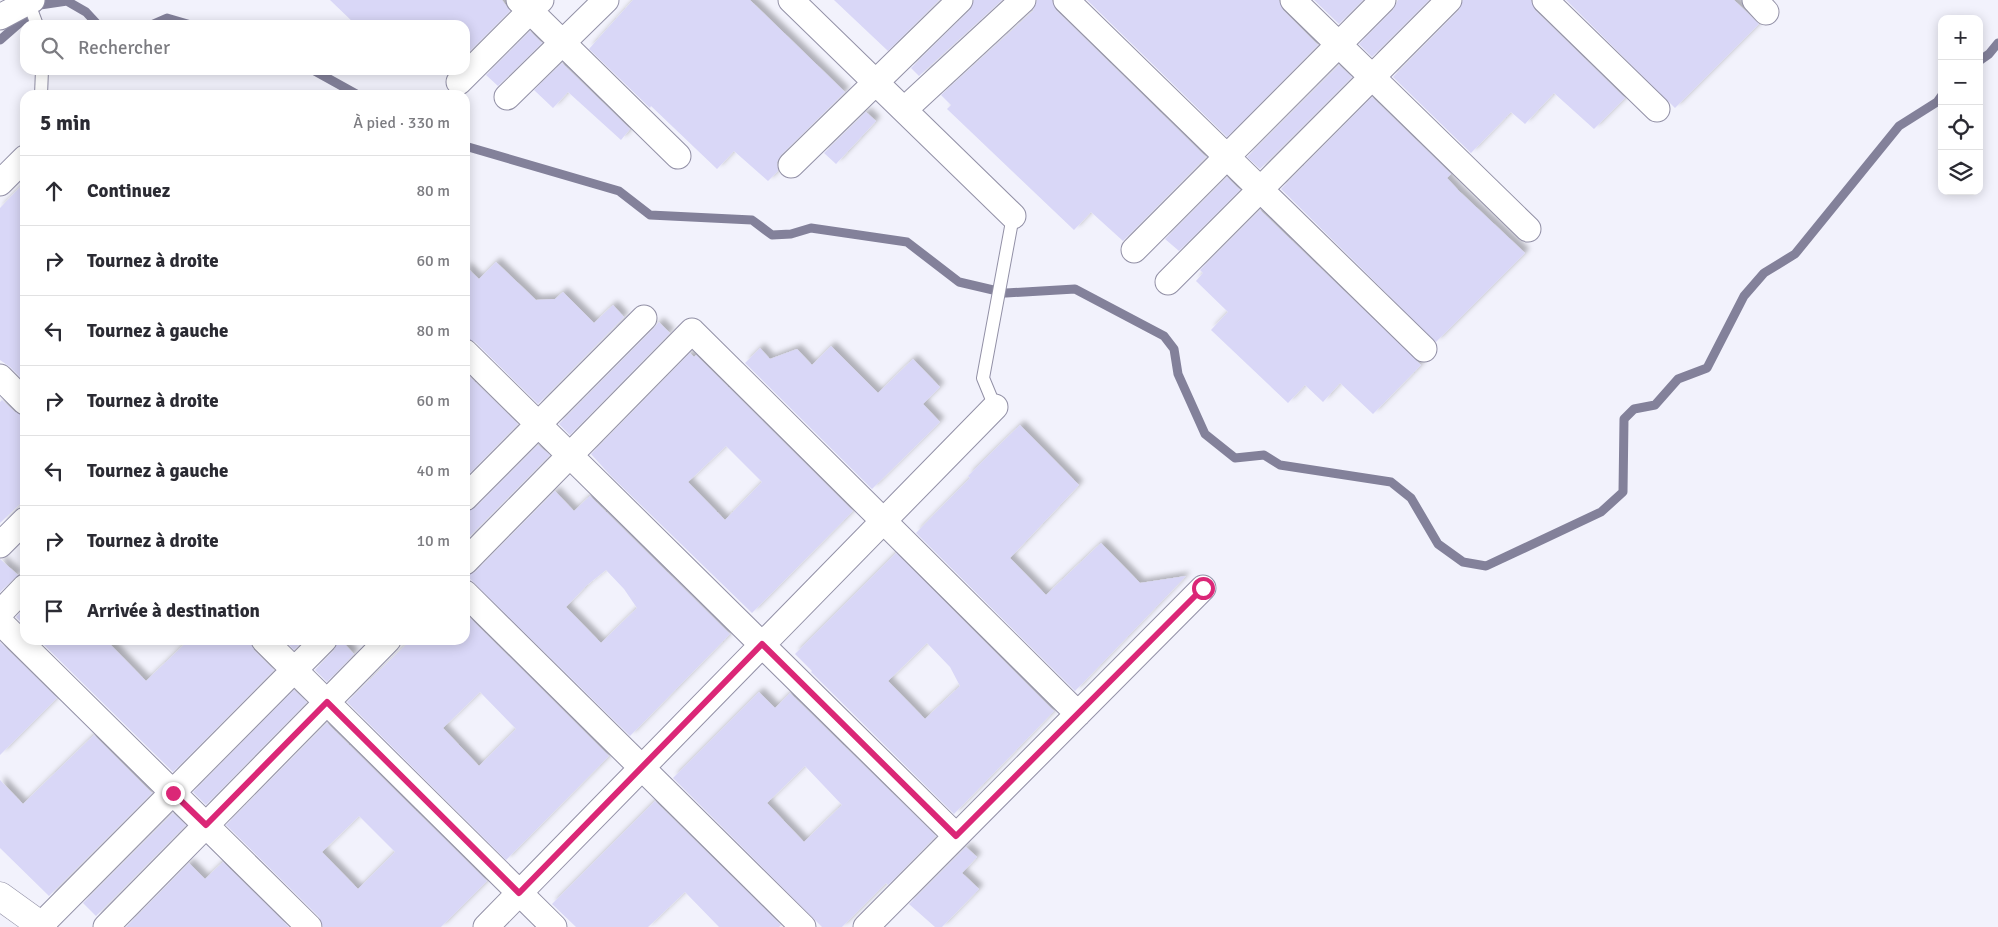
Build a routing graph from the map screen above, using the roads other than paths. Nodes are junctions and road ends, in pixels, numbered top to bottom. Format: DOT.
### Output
graph roads {
  1 [pos="29,0"];
  2 [pos="606,0"];
  3 [pos="791,0"];
  4 [pos="960,0"];
  5 [pos="1023,0"];
  6 [pos="1066,0"];
  7 [pos="1293,0"];
  8 [pos="1383,0"];
  9 [pos="1449,0"];
  10 [pos="1545,0"];
  11 [pos="530,4"];
  12 [pos="0,17"];
  13 [pos="35,20"];
  14 [pos="562,42"];
  15 [pos="1338,45"];
  16 [pos="470,70"];
  17 [pos="42,75"];
  18 [pos="465,75"];
  19 [pos="1372,77"];
  20 [pos="459,82"];
  21 [pos="876,83"];
  22 [pos="41,90"];
  23 [pos="507,97"];
  24 [pos="1656,109"];
  25 [pos="904,110"];
  26 [pos="678,156"];
  27 [pos="1227,157"];
  28 [pos="20,162"];
  29 [pos="791,165"];
  30 [pos="0,183"];
  31 [pos="1260,189"];
  32 [pos="1013,216"];
  33 [pos="1528,229"];
  34 [pos="1134,250"];
  35 [pos="1168,282"];
  36 [pos="644,318"];
  37 [pos="1424,349"];
  38 [pos="470,357"];
  39 [pos="0,377"];
  40 [pos="20,397"];
  41 [pos="995,407"];
  42 [pos="538,424"];
  43 [pos="570,455"];
  44 [pos="470,493"];
  45 [pos="884,521"];
  46 [pos="20,525"];
  47 [pos="0,545"];
  48 [pos="470,557"];
  49 [pos="1203,588"];
  50 [pos="20,592"];
  51 [pos="470,598"];
  52 [pos="0,613"];
  53 [pos="0,622"];
  54 [pos="20,642"];
  55 [pos="762,644"];
  56 [pos="23,645"];
  57 [pos="269,645"];
  58 [pos="319,645"];
  59 [pos="383,645"];
  60 [pos="294,670"];
  61 [pos="327,702"];
  62 [pos="1078,714"];
  63 [pos="642,768"];
  64 [pos="173,793"];
  65 [pos="206,825"];
  66 [pos="956,836"];
  67 [pos="519,893"];
  68 [pos="0,896"];
  69 [pos="42,926"];
  70 [pos="106,927"];
  71 [pos="308,927"];
  72 [pos="486,927"];
  73 [pos="554,927"];
  74 [pos="803,927"];
  75 [pos="866,927"];
  1 -- 12 [label="street"];
  1 -- 13 [label="lane"];
  2 -- 14 [label="street"];
  3 -- 21 [label="street"];
  4 -- 21 [label="street"];
  5 -- 25 [label="street"];
  6 -- 27 [label="street"];
  7 -- 15 [label="street"];
  8 -- 15 [label="street"];
  9 -- 19 [label="street"];
  10 -- 24 [label="street"];
  11 -- 14 [label="street"];
  11 -- 16 [label="street"];
  14 -- 23 [label="street"];
  14 -- 26 [label="street"];
  15 -- 19 [label="street"];
  15 -- 27 [label="street"];
  17 -- 22 [label="lane"];
  18 -- 20 [label="street"];
  19 -- 31 [label="street"];
  19 -- 33 [label="street"];
  21 -- 25 [label="street"];
  21 -- 29 [label="street"];
  25 -- 32 [label="street"];
  27 -- 31 [label="street"];
  27 -- 34 [label="street"];
  28 -- 30 [label="street"];
  31 -- 35 [label="street"];
  31 -- 37 [label="street"];
  32 -- 41 [label="lane"];
  36 -- 42 [label="street"];
  38 -- 42 [label="street"];
  39 -- 40 [label="street"];
  41 -- 45 [label="street"];
  42 -- 43 [label="street"];
  42 -- 44 [label="street"];
  43 -- 45 [label="street"];
  43 -- 48 [label="street"];
  43 -- 55 [label="street"];
  45 -- 55 [label="street"];
  45 -- 62 [label="street"];
  46 -- 47 [label="street"];
  49 -- 62 [label="street"];
  50 -- 52 [label="street"];
  51 -- 63 [label="street"];
  53 -- 54 [label="street"];
  55 -- 63 [label="street"];
  55 -- 66 [label="street"];
  56 -- 64 [label="street"];
  57 -- 60 [label="street"];
  58 -- 60 [label="street"];
  59 -- 61 [label="street"];
  60 -- 61 [label="street"];
  60 -- 64 [label="street"];
  61 -- 65 [label="street"];
  61 -- 67 [label="street"];
  62 -- 66 [label="street"];
  63 -- 67 [label="street"];
  63 -- 74 [label="street"];
  64 -- 65 [label="street"];
  64 -- 69 [label="street"];
  65 -- 70 [label="street"];
  65 -- 71 [label="street"];
  66 -- 75 [label="street"];
  67 -- 72 [label="street"];
  67 -- 73 [label="street"];
  68 -- 69 [label="street"];
}
